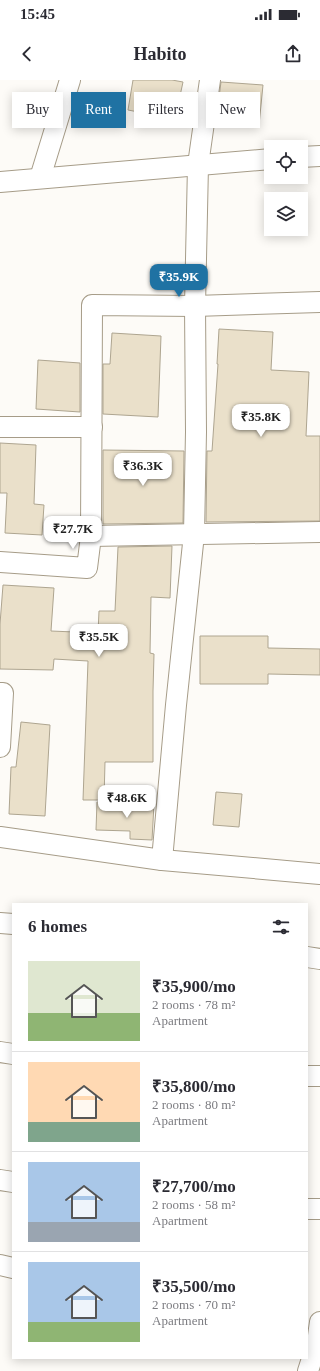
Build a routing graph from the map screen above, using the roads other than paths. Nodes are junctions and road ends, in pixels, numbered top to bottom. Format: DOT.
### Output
graph roads {
  1 [pos="70,80"];
  2 [pos="210,80"];
  3 [pos="320,156"];
  4 [pos="308,157"];
  5 [pos="264,160"];
  6 [pos="198,165"];
  7 [pos="40,178"];
  8 [pos="0,182"];
  9 [pos="320,302"];
  10 [pos="195,306"];
  11 [pos="0,427"];
  12 [pos="92,427"];
  13 [pos="320,532"];
  14 [pos="194,534"];
  15 [pos="91,536"];
  16 [pos="0,562"];
  17 [pos="0,694"];
  18 [pos="0,747"];
  19 [pos="0,837"];
  20 [pos="162,860"];
  21 [pos="320,874"];
  22 [pos="0,922"];
  23 [pos="12,924"];
  24 [pos="308,957"];
  25 [pos="320,959"];
  26 [pos="0,1052"];
  27 [pos="12,1054"];
  28 [pos="308,1076"];
  29 [pos="320,1076"];
  30 [pos="0,1180"];
  31 [pos="12,1182"];
  32 [pos="308,1209"];
  33 [pos="320,1209"];
  34 [pos="0,1265"];
  35 [pos="12,1268"];
  36 [pos="320,1322"];
  37 [pos="315,1342"];
  38 [pos="308,1371"];
  1 -- 7 [label="street"];
  2 -- 6 [label="street"];
  3 -- 4 [label="street"];
  5 -- 6 [label="street"];
  6 -- 7 [label="street"];
  6 -- 10 [label="street"];
  7 -- 8 [label="street"];
  9 -- 10 [label="street"];
  10 -- 12 [label="street"];
  10 -- 14 [label="street"];
  11 -- 12 [label="street"];
  12 -- 15 [label="street"];
  13 -- 14 [label="street"];
  14 -- 15 [label="street"];
  14 -- 20 [label="street"];
  15 -- 16 [label="street"];
  17 -- 18 [label="street"];
  19 -- 20 [label="street"];
  20 -- 21 [label="street"];
  22 -- 23 [label="street"];
  24 -- 25 [label="street"];
  26 -- 27 [label="street"];
  28 -- 29 [label="street"];
  30 -- 31 [label="street"];
  32 -- 33 [label="street"];
  34 -- 35 [label="street"];
  36 -- 37 [label="street"];
  37 -- 38 [label="street"];
}
